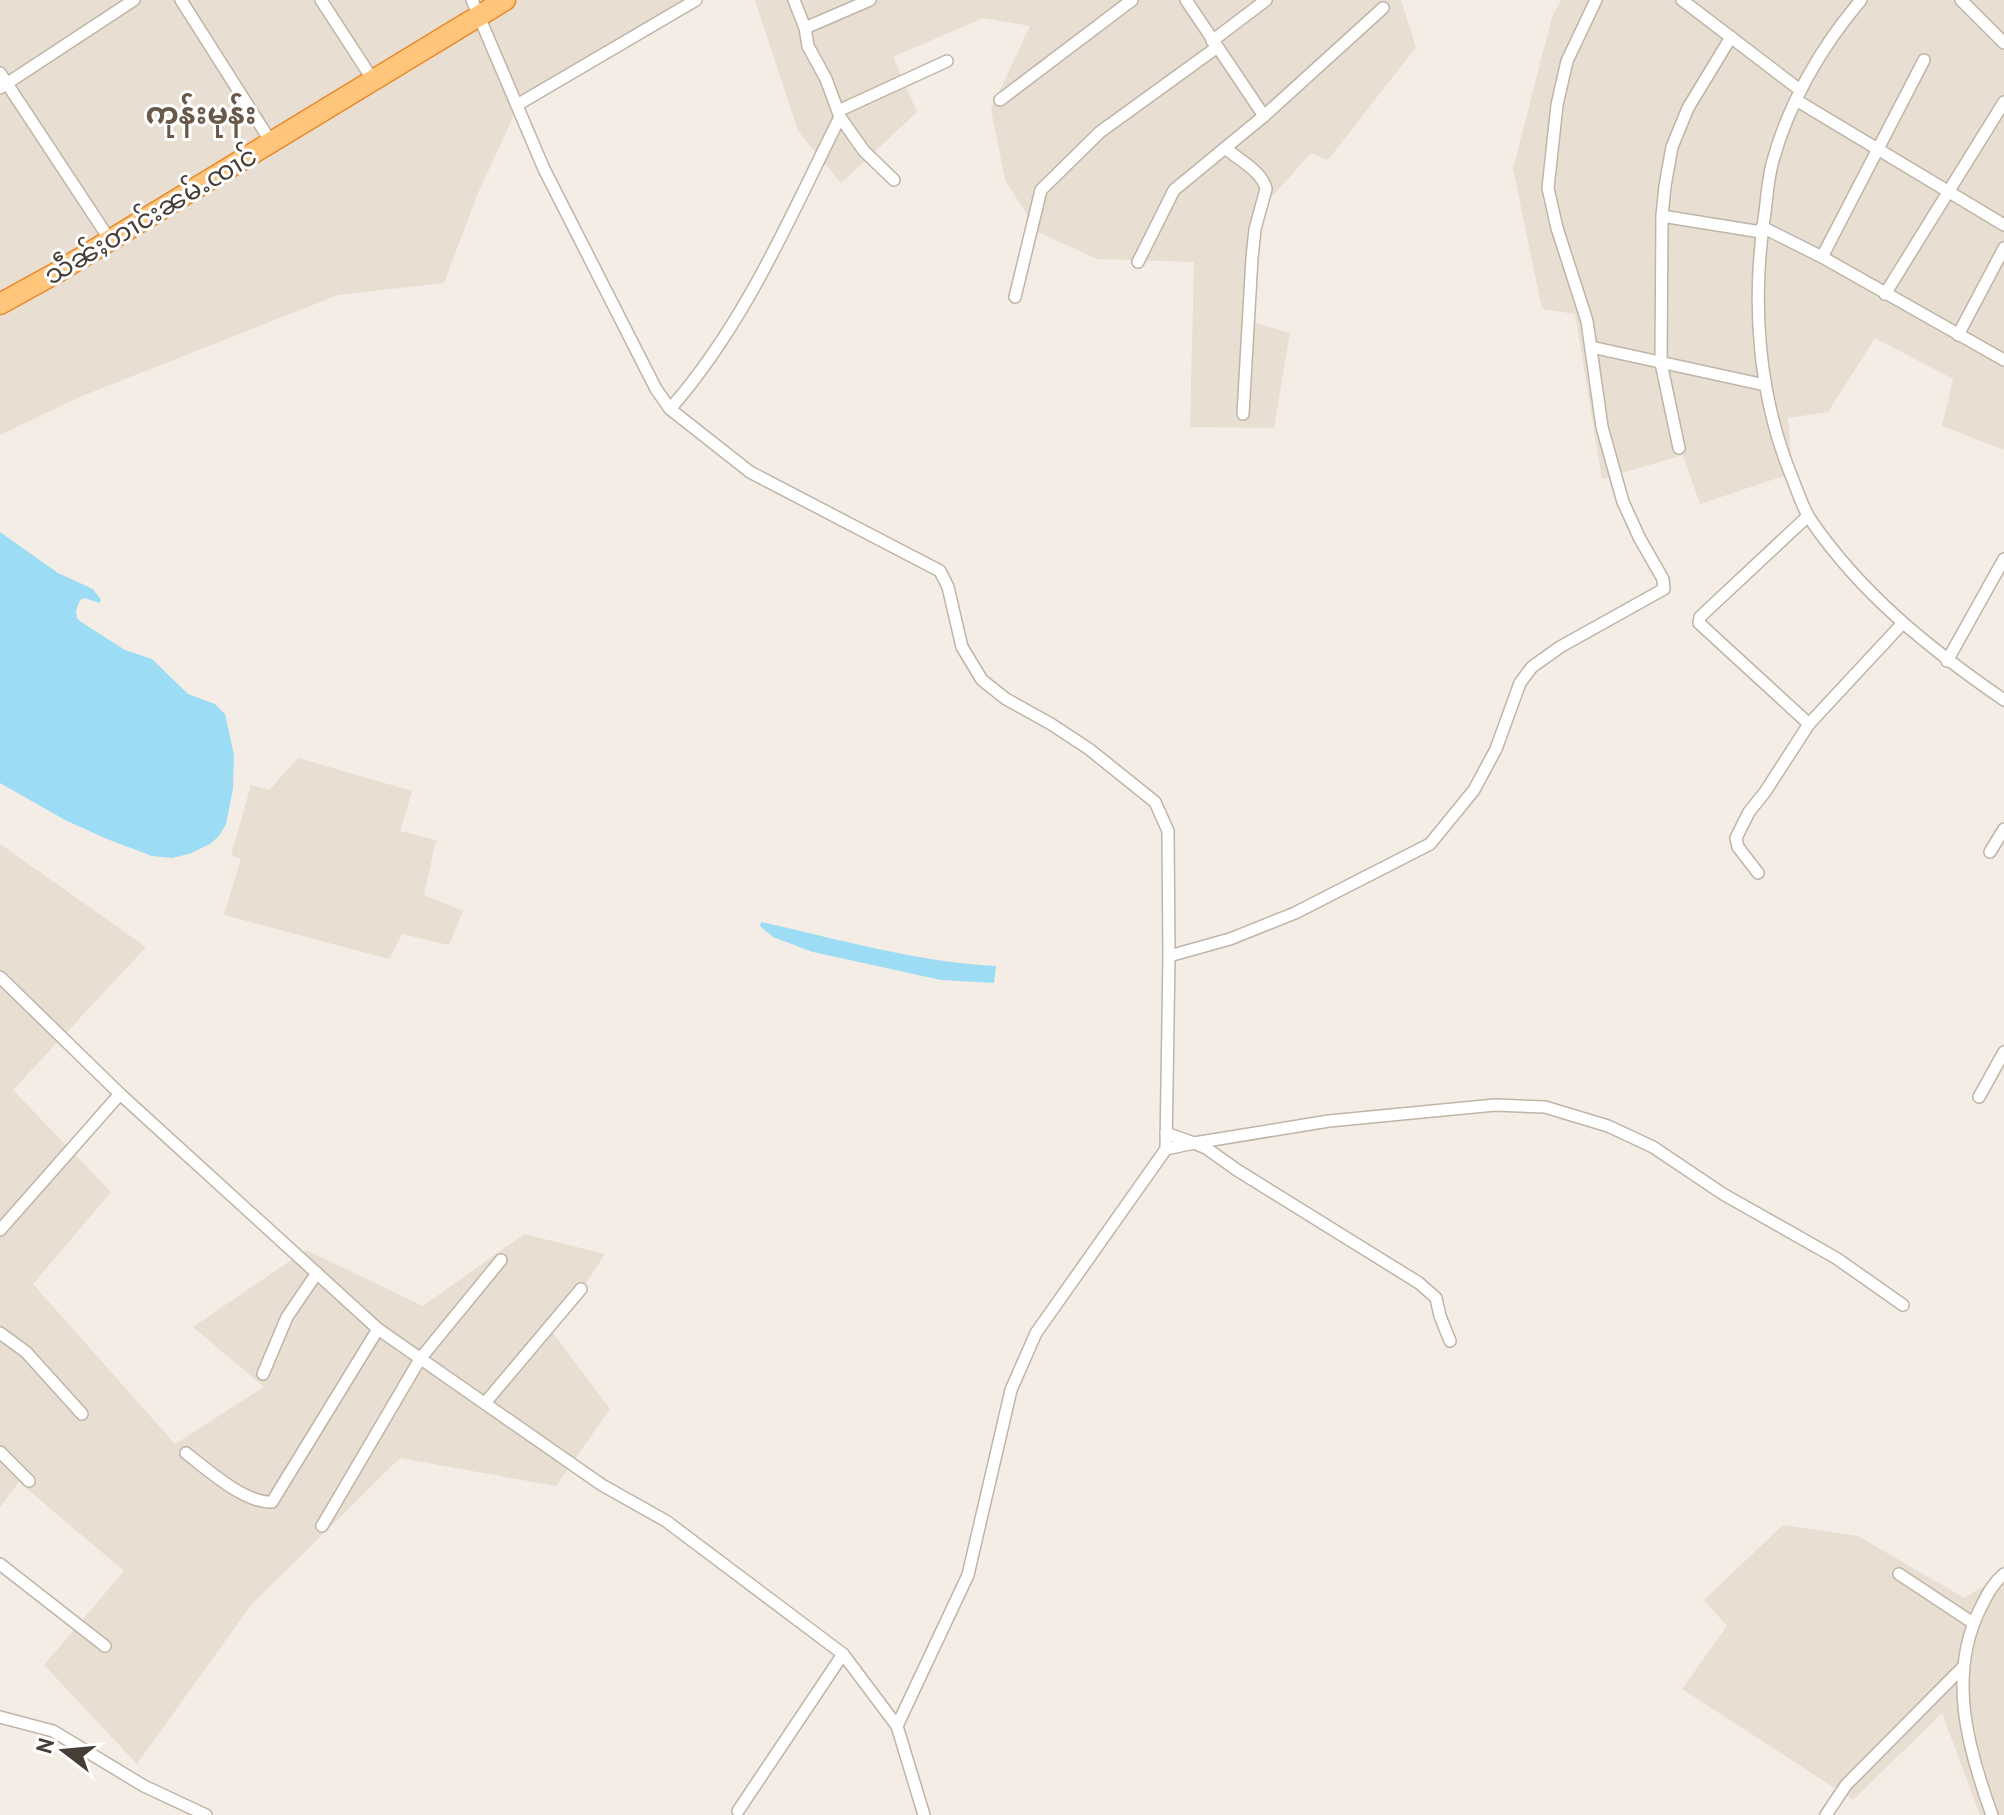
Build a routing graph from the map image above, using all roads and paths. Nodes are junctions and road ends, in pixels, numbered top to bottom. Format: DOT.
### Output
graph roads {
  1 [pos="134,0"];
  2 [pos="181,0"];
  3 [pos="321,0"];
  4 [pos="505,0"];
  5 [pos="696,0"];
  6 [pos="794,0"];
  7 [pos="870,0"];
  8 [pos="1132,0"];
  9 [pos="1186,0"];
  10 [pos="1266,0"];
  11 [pos="1596,0"];
  12 [pos="1682,0"];
  13 [pos="1861,0"];
  14 [pos="1961,0"];
  15 [pos="476,8"];
  16 [pos="1383,8"];
  17 [pos="805,28"];
  18 [pos="1731,37"];
  19 [pos="2004,43"];
  20 [pos="1214,45"];
  21 [pos="1924,60"];
  22 [pos="947,61"];
  23 [pos="0,73"];
  24 [pos="373,80"];
  25 [pos="3,86"];
  26 [pos="1798,95"];
  27 [pos="1000,100"];
  28 [pos="2004,102"];
  29 [pos="517,105"];
  30 [pos="839,114"];
  31 [pos="1264,116"];
  32 [pos="271,142"];
  33 [pos="1877,147"];
  34 [pos="1225,148"];
  35 [pos="894,180"];
  36 [pos="1949,190"];
  37 [pos="1662,216"];
  38 [pos="2004,225"];
  39 [pos="1762,230"];
  40 [pos="110,240"];
  41 [pos="2004,248"];
  42 [pos="1822,257"];
  43 [pos="1138,262"];
  44 [pos="1885,294"];
  45 [pos="1015,297"];
  46 [pos="0,304"];
  47 [pos="1958,335"];
  48 [pos="1591,347"];
  49 [pos="2004,360"];
  50 [pos="1661,363"];
  51 [pos="1765,385"];
  52 [pos="670,409"];
  53 [pos="1243,414"];
  54 [pos="1679,448"];
  55 [pos="1808,516"];
  56 [pos="2004,559"];
  57 [pos="1902,624"];
  58 [pos="1947,661"];
  59 [pos="2004,700"];
  60 [pos="1809,724"];
  61 [pos="2004,829"];
  62 [pos="1990,852"];
  63 [pos="1758,873"];
  64 [pos="1169,956"];
  65 [pos="0,977"];
  66 [pos="2004,1052"];
  67 [pos="120,1094"];
  68 [pos="1979,1097"];
  69 [pos="1166,1133"];
  70 [pos="1194,1143"];
  71 [pos="1166,1149"];
  72 [pos="2,1223"];
  73 [pos="501,1260"];
  74 [pos="317,1273"];
  75 [pos="581,1289"];
  76 [pos="1903,1305"];
  77 [pos="378,1329"];
  78 [pos="0,1333"];
  79 [pos="1450,1341"];
  80 [pos="420,1359"];
  81 [pos="263,1374"];
  82 [pos="485,1403"];
  83 [pos="82,1414"];
  84 [pos="0,1452"];
  85 [pos="186,1453"];
  86 [pos="29,1481"];
  87 [pos="322,1526"];
  88 [pos="0,1564"];
  89 [pos="1899,1574"];
  90 [pos="2004,1574"];
  91 [pos="1973,1623"];
  92 [pos="105,1646"];
  93 [pos="843,1654"];
  94 [pos="1962,1668"];
  95 [pos="0,1717"];
  96 [pos="897,1726"];
  97 [pos="738,1811"];
  98 [pos="206,1815"];
  99 [pos="924,1815"];
  100 [pos="1826,1815"];
  101 [pos="1992,1815"];
  1 -- 25 [label="street"];
  2 -- 32 [label="street"];
  3 -- 24 [label="street"];
  4 -- 15 [label="highway, သဵၼ်ႈတၢင်းၼမ်ႉၸၢင်"];
  5 -- 29 [label="street"];
  6 -- 17 [label="street"];
  7 -- 17 [label="street"];
  8 -- 27 [label="street"];
  9 -- 20 [label="street"];
  10 -- 20 [label="street"];
  11 -- 48 [label="street"];
  12 -- 18 [label="street"];
  13 -- 26 [label="street"];
  14 -- 19 [label="street"];
  15 -- 24 [label="highway, သဵၼ်ႈတၢင်းၼမ်ႉၸၢင်"];
  15 -- 29 [label="street"];
  16 -- 31 [label="street"];
  17 -- 30 [label="street"];
  18 -- 26 [label="street"];
  18 -- 37 [label="street"];
  20 -- 31 [label="street"];
  20 -- 45 [label="street"];
  21 -- 33 [label="street"];
  22 -- 30 [label="street"];
  23 -- 25 [label="street"];
  24 -- 32 [label="highway, သဵၼ်ႈတၢင်းၼမ်ႉၸၢင်"];
  25 -- 40 [label="street"];
  26 -- 33 [label="street"];
  26 -- 39 [label="street"];
  28 -- 36 [label="street"];
  29 -- 52 [label="street"];
  30 -- 35 [label="street"];
  30 -- 52 [label="street"];
  31 -- 34 [label="street"];
  32 -- 40 [label="highway, သဵၼ်ႈတၢင်းၼမ်ႉၸၢင်"];
  33 -- 36 [label="street"];
  33 -- 42 [label="street"];
  34 -- 43 [label="street"];
  34 -- 53 [label="street"];
  36 -- 38 [label="street"];
  36 -- 44 [label="street"];
  37 -- 39 [label="street"];
  37 -- 50 [label="street"];
  39 -- 42 [label="street"];
  39 -- 51 [label="street"];
  40 -- 46 [label="highway, သဵၼ်ႈတၢင်းၼမ်ႉၸၢင်"];
  41 -- 47 [label="street"];
  42 -- 44 [label="street"];
  44 -- 47 [label="street"];
  47 -- 49 [label="street"];
  48 -- 50 [label="street"];
  48 -- 64 [label="street"];
  50 -- 51 [label="street"];
  50 -- 54 [label="street"];
  51 -- 55 [label="street"];
  52 -- 64 [label="street"];
  55 -- 57 [label="street"];
  55 -- 60 [label="street"];
  56 -- 58 [label="street"];
  57 -- 58 [label="street"];
  57 -- 60 [label="street"];
  58 -- 59 [label="street"];
  60 -- 63 [label="street"];
  61 -- 62 [label="street"];
  64 -- 69 [label="street"];
  65 -- 67 [label="street"];
  66 -- 68 [label="street"];
  67 -- 72 [label="street"];
  67 -- 74 [label="street"];
  69 -- 70 [label="street"];
  69 -- 71 [label="street"];
  70 -- 71 [label="street"];
  70 -- 76 [label="street"];
  70 -- 79 [label="street"];
  71 -- 96 [label="street"];
  73 -- 80 [label="street"];
  74 -- 77 [label="street"];
  74 -- 81 [label="street"];
  75 -- 82 [label="street"];
  77 -- 80 [label="street"];
  77 -- 85 [label="street"];
  78 -- 83 [label="street"];
  80 -- 82 [label="street"];
  80 -- 87 [label="street"];
  82 -- 93 [label="street"];
  84 -- 86 [label="street"];
  88 -- 92 [label="street"];
  89 -- 91 [label="street"];
  90 -- 91 [label="street"];
  91 -- 94 [label="street"];
  93 -- 96 [label="street"];
  93 -- 97 [label="street"];
  94 -- 100 [label="street"];
  94 -- 101 [label="street"];
  95 -- 98 [label="street"];
  96 -- 99 [label="street"];
}
